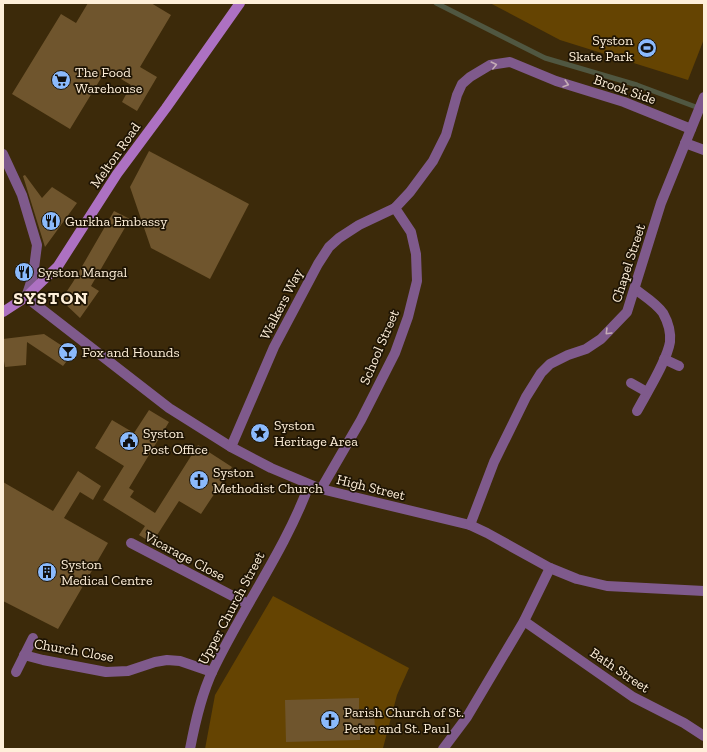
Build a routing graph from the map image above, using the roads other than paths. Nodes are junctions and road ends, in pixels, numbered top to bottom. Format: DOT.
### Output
graph roads {
  1 [pos="240,3"];
  2 [pos="704,97"];
  3 [pos="693,125"];
  4 [pos="685,143"];
  5 [pos="704,150"];
  6 [pos="3,154"];
  7 [pos="395,208"];
  8 [pos="635,289"];
  9 [pos="26,297"];
  10 [pos="3,312"];
  11 [pos="664,359"];
  12 [pos="679,366"];
  13 [pos="630,383"];
  14 [pos="647,392"];
  15 [pos="637,411"];
  16 [pos="230,447"];
  17 [pos="309,485"];
  18 [pos="321,489"];
  19 [pos="470,525"];
  20 [pos="131,543"];
  21 [pos="550,568"];
  22 [pos="704,591"];
  23 [pos="248,604"];
  24 [pos="524,621"];
  25 [pos="33,638"];
  26 [pos="24,655"];
  27 [pos="16,672"];
  28 [pos="212,672"];
  29 [pos="704,736"];
  30 [pos="190,749"];
  31 [pos="443,749"];
  1 -- 9 [label="street, Melton Road"];
  2 -- 3 [label="street, Chapel Street"];
  3 -- 4 [label="street, Chapel Street"];
  7 -- 3 [label="street, Brook Side, one-way"];
  4 -- 5 [label="street"];
  4 -- 8 [label="street, Chapel Street"];
  6 -- 9 [label="street"];
  7 -- 16 [label="street, Walkers Way"];
  7 -- 18 [label="street, School Street"];
  8 -- 11 [label="street"];
  8 -- 19 [label="street, Chapel Street, one-way"];
  9 -- 10 [label="street, Melton Road"];
  9 -- 16 [label="street, High Street"];
  11 -- 12 [label="street"];
  11 -- 14 [label="street"];
  13 -- 14 [label="street"];
  14 -- 15 [label="street"];
  16 -- 17 [label="street, High Street"];
  17 -- 18 [label="street, High Street"];
  17 -- 23 [label="street, Upper Church Street"];
  18 -- 19 [label="street, High Street"];
  19 -- 21 [label="street, High Street"];
  20 -- 23 [label="street, Vicarage Close"];
  21 -- 22 [label="street, High Street"];
  21 -- 24 [label="street"];
  23 -- 28 [label="street, Upper Church Street"];
  24 -- 29 [label="street, Bath Street"];
  24 -- 31 [label="street"];
  25 -- 26 [label="street, Church Close"];
  26 -- 27 [label="street, Church Close"];
  26 -- 28 [label="street, Church Close"];
  28 -- 30 [label="street, Upper Church Street"];
}
